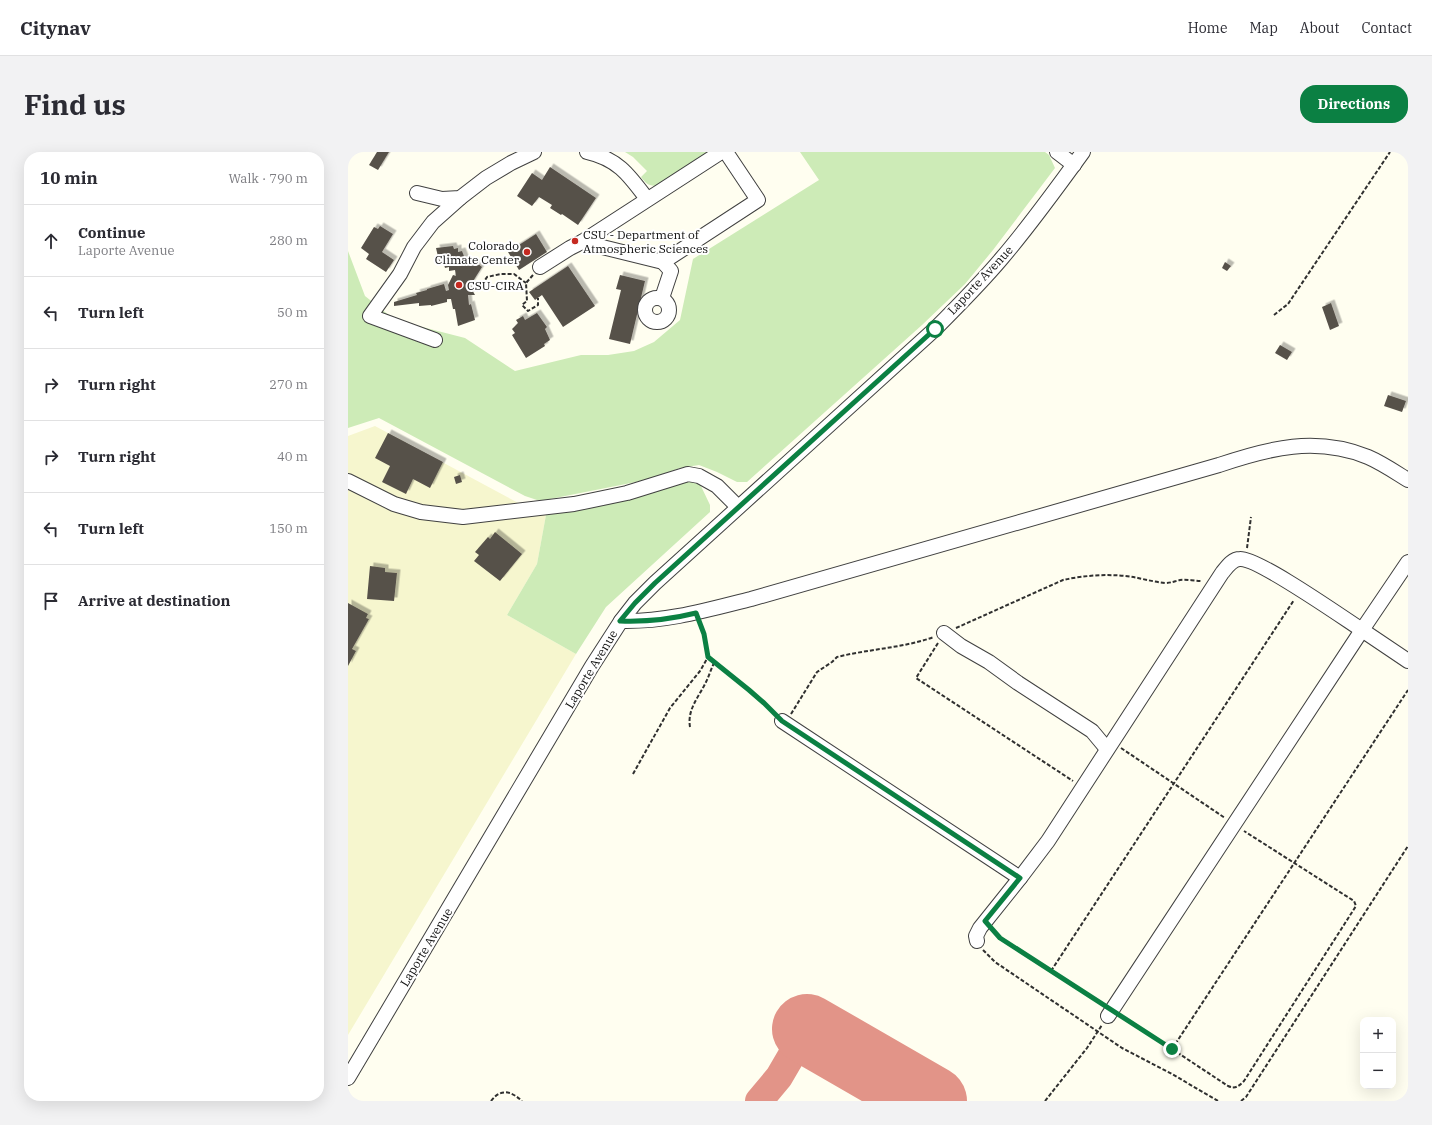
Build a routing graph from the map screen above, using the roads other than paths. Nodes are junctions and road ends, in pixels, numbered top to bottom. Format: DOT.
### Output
graph roads {
  1 [pos="534,152"];
  2 [pos="587,152"];
  3 [pos="721,152"];
  4 [pos="726,152"];
  5 [pos="1057,152"];
  6 [pos="1083,152"];
  7 [pos="1074,165"];
  8 [pos="417,193"];
  9 [pos="460,198"];
  10 [pos="647,199"];
  11 [pos="582,242"];
  12 [pos="663,262"];
  13 [pos="540,267"];
  14 [pos="662,298"];
  15 [pos="435,340"];
  16 [pos="1407,480"];
  17 [pos="348,481"];
  18 [pos="738,507"];
  19 [pos="1408,562"];
  20 [pos="620,621"];
  21 [pos="1362,630"];
  22 [pos="944,633"];
  23 [pos="1408,661"];
  24 [pos="783,722"];
  25 [pos="1109,745"];
  26 [pos="1020,878"];
  27 [pos="977,940"];
  28 [pos="1110,1013"];
  29 [pos="348,1078"];
  1 -- 9 [label="street"];
  2 -- 10 [label="street"];
  3 -- 10 [label="street"];
  4 -- 12 [label="street"];
  5 -- 7 [label="street"];
  6 -- 7 [label="street, Laporte Avenue"];
  7 -- 18 [label="street, Laporte Avenue"];
  8 -- 9 [label="street"];
  9 -- 15 [label="street"];
  10 -- 11 [label="street"];
  11 -- 12 [label="street"];
  11 -- 13 [label="street"];
  12 -- 14 [label="street"];
  16 -- 20 [label="street"];
  17 -- 18 [label="street"];
  18 -- 20 [label="street, Laporte Avenue"];
  19 -- 21 [label="street"];
  20 -- 29 [label="street, Laporte Avenue"];
  21 -- 23 [label="street"];
  21 -- 25 [label="street"];
  21 -- 28 [label="street"];
  22 -- 25 [label="street"];
  24 -- 26 [label="street"];
  25 -- 26 [label="street"];
  26 -- 27 [label="street"];
}
